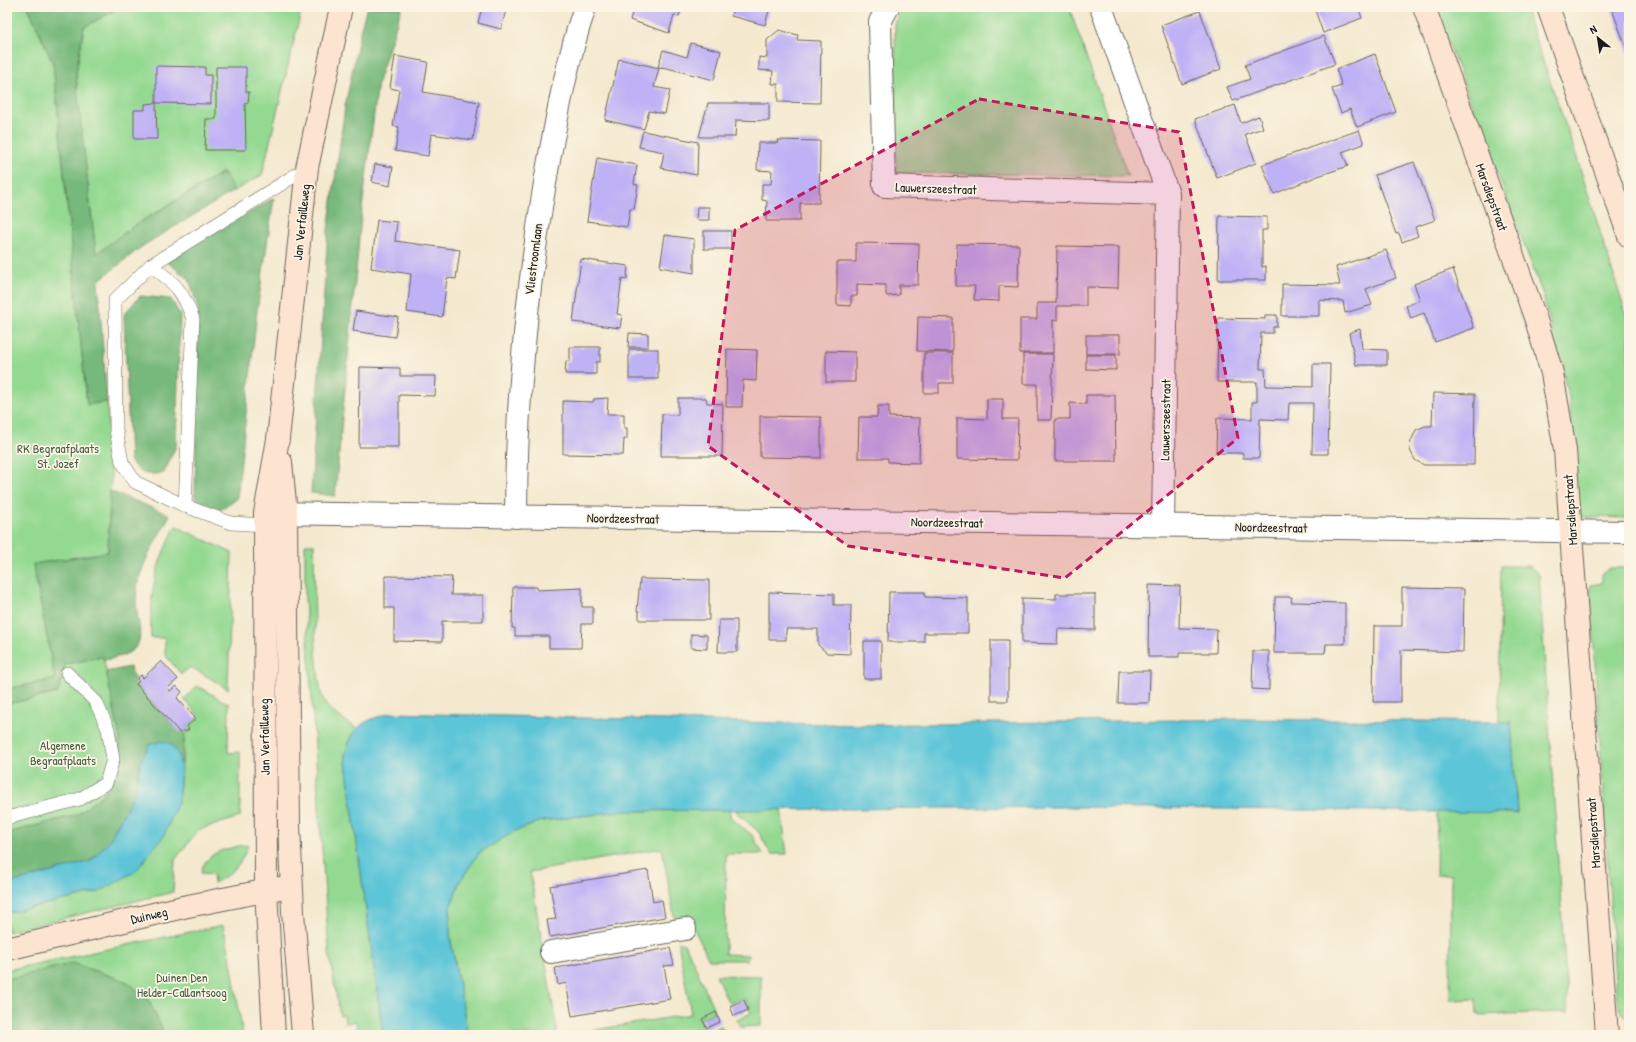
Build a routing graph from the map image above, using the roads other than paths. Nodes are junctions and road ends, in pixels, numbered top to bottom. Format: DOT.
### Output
graph roads {
  1 [pos="341,7"];
  2 [pos="585,7"];
  3 [pos="888,7"];
  4 [pos="1101,7"];
  5 [pos="1424,7"];
  6 [pos="1548,7"];
  7 [pos="307,168"];
  8 [pos="1168,194"];
  9 [pos="1629,236"];
  10 [pos="151,265"];
  11 [pos="278,439"];
  12 [pos="185,506"];
  13 [pos="286,513"];
  14 [pos="516,517"];
  15 [pos="265,519"];
  16 [pos="1163,525"];
  17 [pos="1572,531"];
  18 [pos="1629,532"];
  19 [pos="67,673"];
  20 [pos="7,818"];
  21 [pos="292,886"];
  22 [pos="266,890"];
  23 [pos="685,929"];
  24 [pos="7,949"];
  25 [pos="551,952"];
  26 [pos="274,1035"];
  27 [pos="303,1035"];
  28 [pos="1607,1035"];
  1 -- 7 [label="street, Jan Verfailleweg"];
  2 -- 14 [label="street, Vliestroomlaan"];
  3 -- 8 [label="street, Lauwerszeestraat"];
  4 -- 8 [label="street, Lauwerszeestraat"];
  5 -- 17 [label="street, Marsdiepstraat"];
  6 -- 9 [label="street"];
  7 -- 10 [label="lane"];
  7 -- 11 [label="street, Jan Verfailleweg"];
  8 -- 16 [label="street, Lauwerszeestraat"];
  10 -- 12 [label="lane"];
  10 -- 12 [label="lane"];
  11 -- 13 [label="street, Jan Verfailleweg"];
  11 -- 15 [label="street, Jan Verfailleweg"];
  12 -- 15 [label="lane"];
  13 -- 14 [label="street, Noordzeestraat"];
  13 -- 15 [label="street, Noordzeestraat"];
  13 -- 21 [label="street, Jan Verfailleweg"];
  14 -- 16 [label="street, Noordzeestraat"];
  15 -- 22 [label="street, Jan Verfailleweg"];
  16 -- 17 [label="street, Noordzeestraat"];
  17 -- 18 [label="street, Noordzeestraat"];
  17 -- 28 [label="street, Marsdiepstraat"];
  19 -- 20 [label="lane"];
  21 -- 22 [label="street, Duinweg"];
  21 -- 27 [label="street, Jan Verfailleweg"];
  22 -- 24 [label="street, Duinweg"];
  22 -- 26 [label="street, Jan Verfailleweg"];
  23 -- 25 [label="street"];
}
